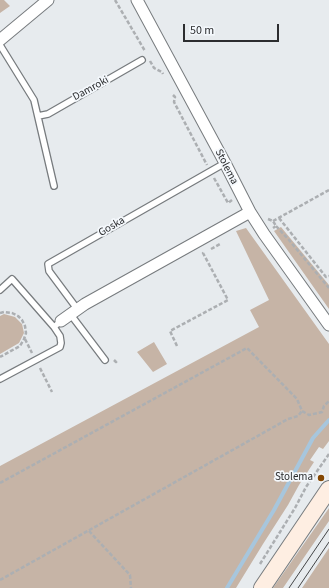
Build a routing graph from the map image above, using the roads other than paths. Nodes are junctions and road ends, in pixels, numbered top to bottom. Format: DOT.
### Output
graph roads {
  1 [pos="48,0"];
  2 [pos="137,0"];
  3 [pos="0,40"];
  4 [pos="0,45"];
  5 [pos="142,60"];
  6 [pos="38,116"];
  7 [pos="225,163"];
  8 [pos="54,186"];
  9 [pos="250,212"];
  10 [pos="0,290"];
  11 [pos="66,318"];
  12 [pos="329,325"];
  13 [pos="105,360"];
  14 [pos="0,379"];
  15 [pos="329,489"];
  16 [pos="262,588"];
  1 -- 3 [label="street"];
  2 -- 7 [label="street, Stolema"];
  4 -- 6 [label="lane"];
  5 -- 6 [label="lane, Damroki"];
  6 -- 8 [label="lane"];
  7 -- 9 [label="street, Stolema"];
  7 -- 11 [label="lane, Goska"];
  9 -- 11 [label="street"];
  9 -- 12 [label="street, Stolema"];
  10 -- 11 [label="lane, Goska"];
  11 -- 13 [label="lane"];
  11 -- 14 [label="lane, Goska"];
  15 -- 16 [label="main road"];
}
